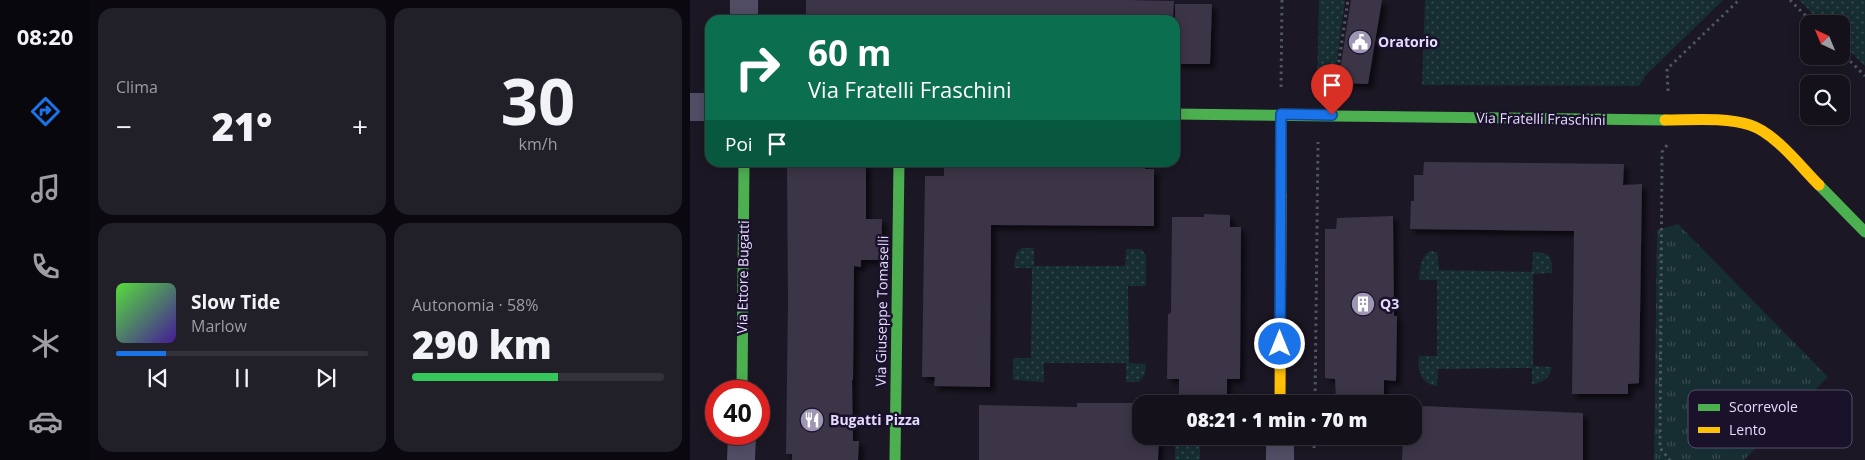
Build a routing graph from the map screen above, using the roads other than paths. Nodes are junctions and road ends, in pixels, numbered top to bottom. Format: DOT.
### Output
graph roads {
  1 [pos="744,0"];
  2 [pos="744,15"];
  3 [pos="690,107"];
  4 [pos="705,107"];
  5 [pos="1180,114"];
  6 [pos="1281,114"];
  7 [pos="744,167"];
  8 [pos="899,167"];
  9 [pos="1865,232"];
  10 [pos="742,380"];
  11 [pos="1280,395"];
  12 [pos="742,445"];
  13 [pos="1280,445"];
  14 [pos="741,460"];
  15 [pos="895,460"];
  16 [pos="1280,460"];
  1 -- 2 [label="street"];
  3 -- 4 [label="street"];
  5 -- 6 [label="street, Via Fratelli Fraschini"];
  6 -- 9 [label="street, Via Fratelli Fraschini"];
  6 -- 11 [label="street"];
  7 -- 10 [label="street, Via Ettore Bugatti"];
  8 -- 15 [label="street, Via Giuseppe Tomaselli"];
  12 -- 14 [label="street"];
  13 -- 16 [label="street"];
}
